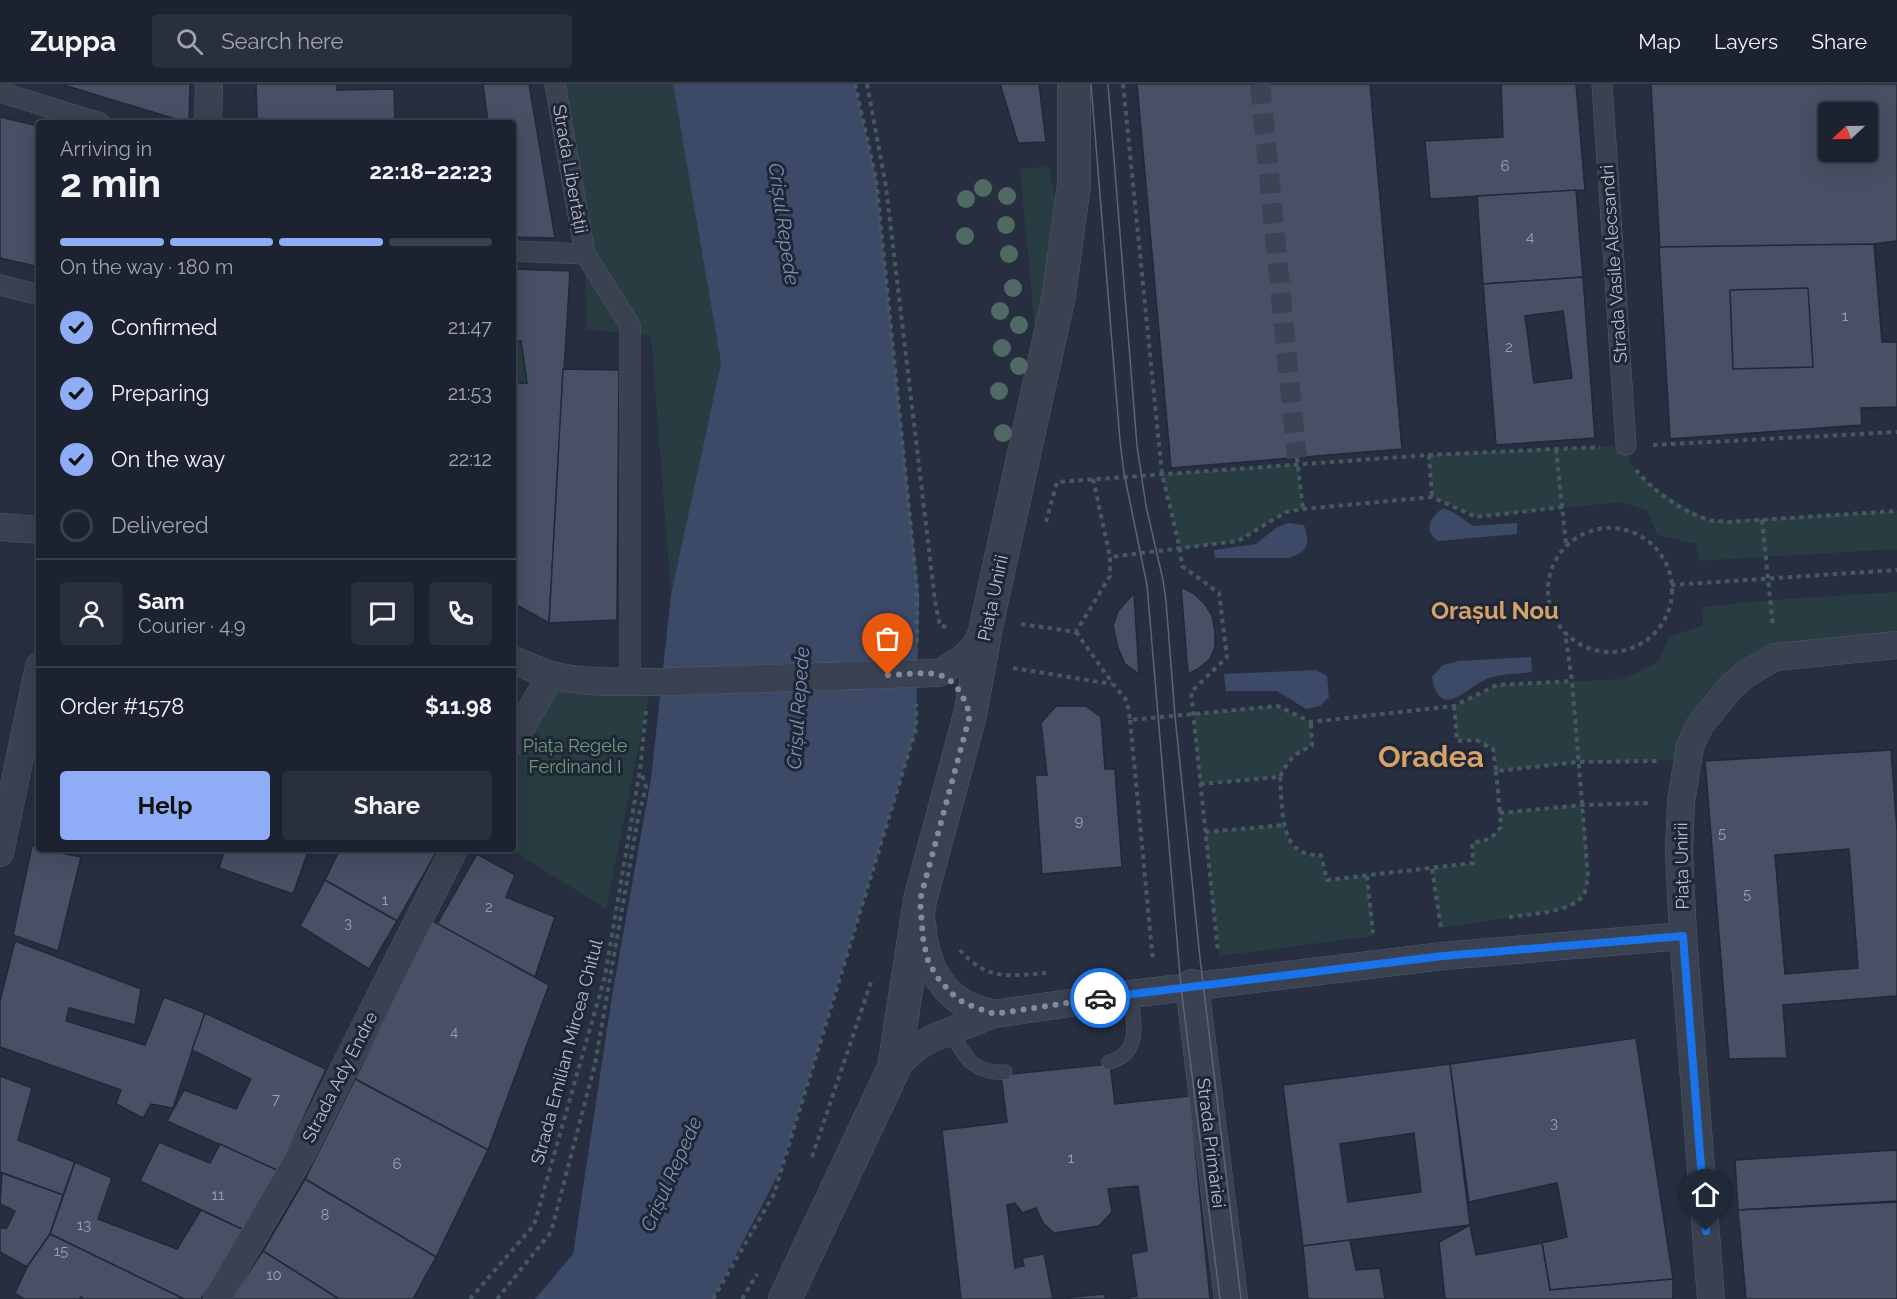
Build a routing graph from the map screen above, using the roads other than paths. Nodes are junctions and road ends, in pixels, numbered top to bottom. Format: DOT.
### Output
graph roads {
  1 [pos="209,84"];
  2 [pos="555,84"];
  3 [pos="1074,84"];
  4 [pos="1602,84"];
  5 [pos="0,92"];
  6 [pos="89,120"];
  7 [pos="208,120"];
  8 [pos="516,251"];
  9 [pos="585,254"];
  10 [pos="0,285"];
  11 [pos="36,294"];
  12 [pos="1626,445"];
  13 [pos="0,527"];
  14 [pos="36,530"];
  15 [pos="987,622"];
  16 [pos="1897,645"];
  17 [pos="516,661"];
  18 [pos="937,673"];
  19 [pos="550,675"];
  20 [pos="36,680"];
  21 [pos="647,682"];
  22 [pos="970,715"];
  23 [pos="516,736"];
  24 [pos="452,852"];
  25 [pos="0,853"];
  26 [pos="920,900"];
  27 [pos="1683,936"];
  28 [pos="1207,985"];
  29 [pos="1131,994"];
  30 [pos="994,1014"];
  31 [pos="950,1031"];
  32 [pos="1109,1062"];
  33 [pos="894,1068"];
  34 [pos="1005,1072"];
  35 [pos="217,1299"];
  36 [pos="785,1299"];
  37 [pos="1231,1299"];
  38 [pos="1711,1299"];
  1 -- 7 [label="street"];
  2 -- 9 [label="street, Strada Libertății"];
  3 -- 15 [label="street, Piața Unirii"];
  4 -- 12 [label="street, Strada Vasile Alecsandri"];
  5 -- 6 [label="street"];
  8 -- 9 [label="street"];
  9 -- 21 [label="street"];
  10 -- 11 [label="street"];
  13 -- 14 [label="street"];
  15 -- 18 [label="street"];
  15 -- 22 [label="street, Piața Unirii"];
  16 -- 27 [label="street, Piața Unirii"];
  17 -- 19 [label="street"];
  18 -- 21 [label="street, bridge"];
  18 -- 22 [label="street"];
  19 -- 21 [label="street"];
  19 -- 23 [label="street"];
  20 -- 25 [label="street"];
  22 -- 26 [label="street, Piața Unirii"];
  24 -- 35 [label="street, Strada Ady Endre"];
  26 -- 30 [label="street, Piața Unirii"];
  26 -- 33 [label="street, Piața Unirii"];
  27 -- 28 [label="street, Piața Unirii"];
  27 -- 38 [label="street"];
  28 -- 29 [label="street, Piața Unirii"];
  28 -- 37 [label="street, Strada Primăriei"];
  29 -- 30 [label="street, Piața Unirii"];
  29 -- 32 [label="lane"];
  30 -- 31 [label="street, Piața Unirii"];
  31 -- 33 [label="street, Piața Unirii"];
  31 -- 34 [label="lane"];
  33 -- 36 [label="street"];
}
